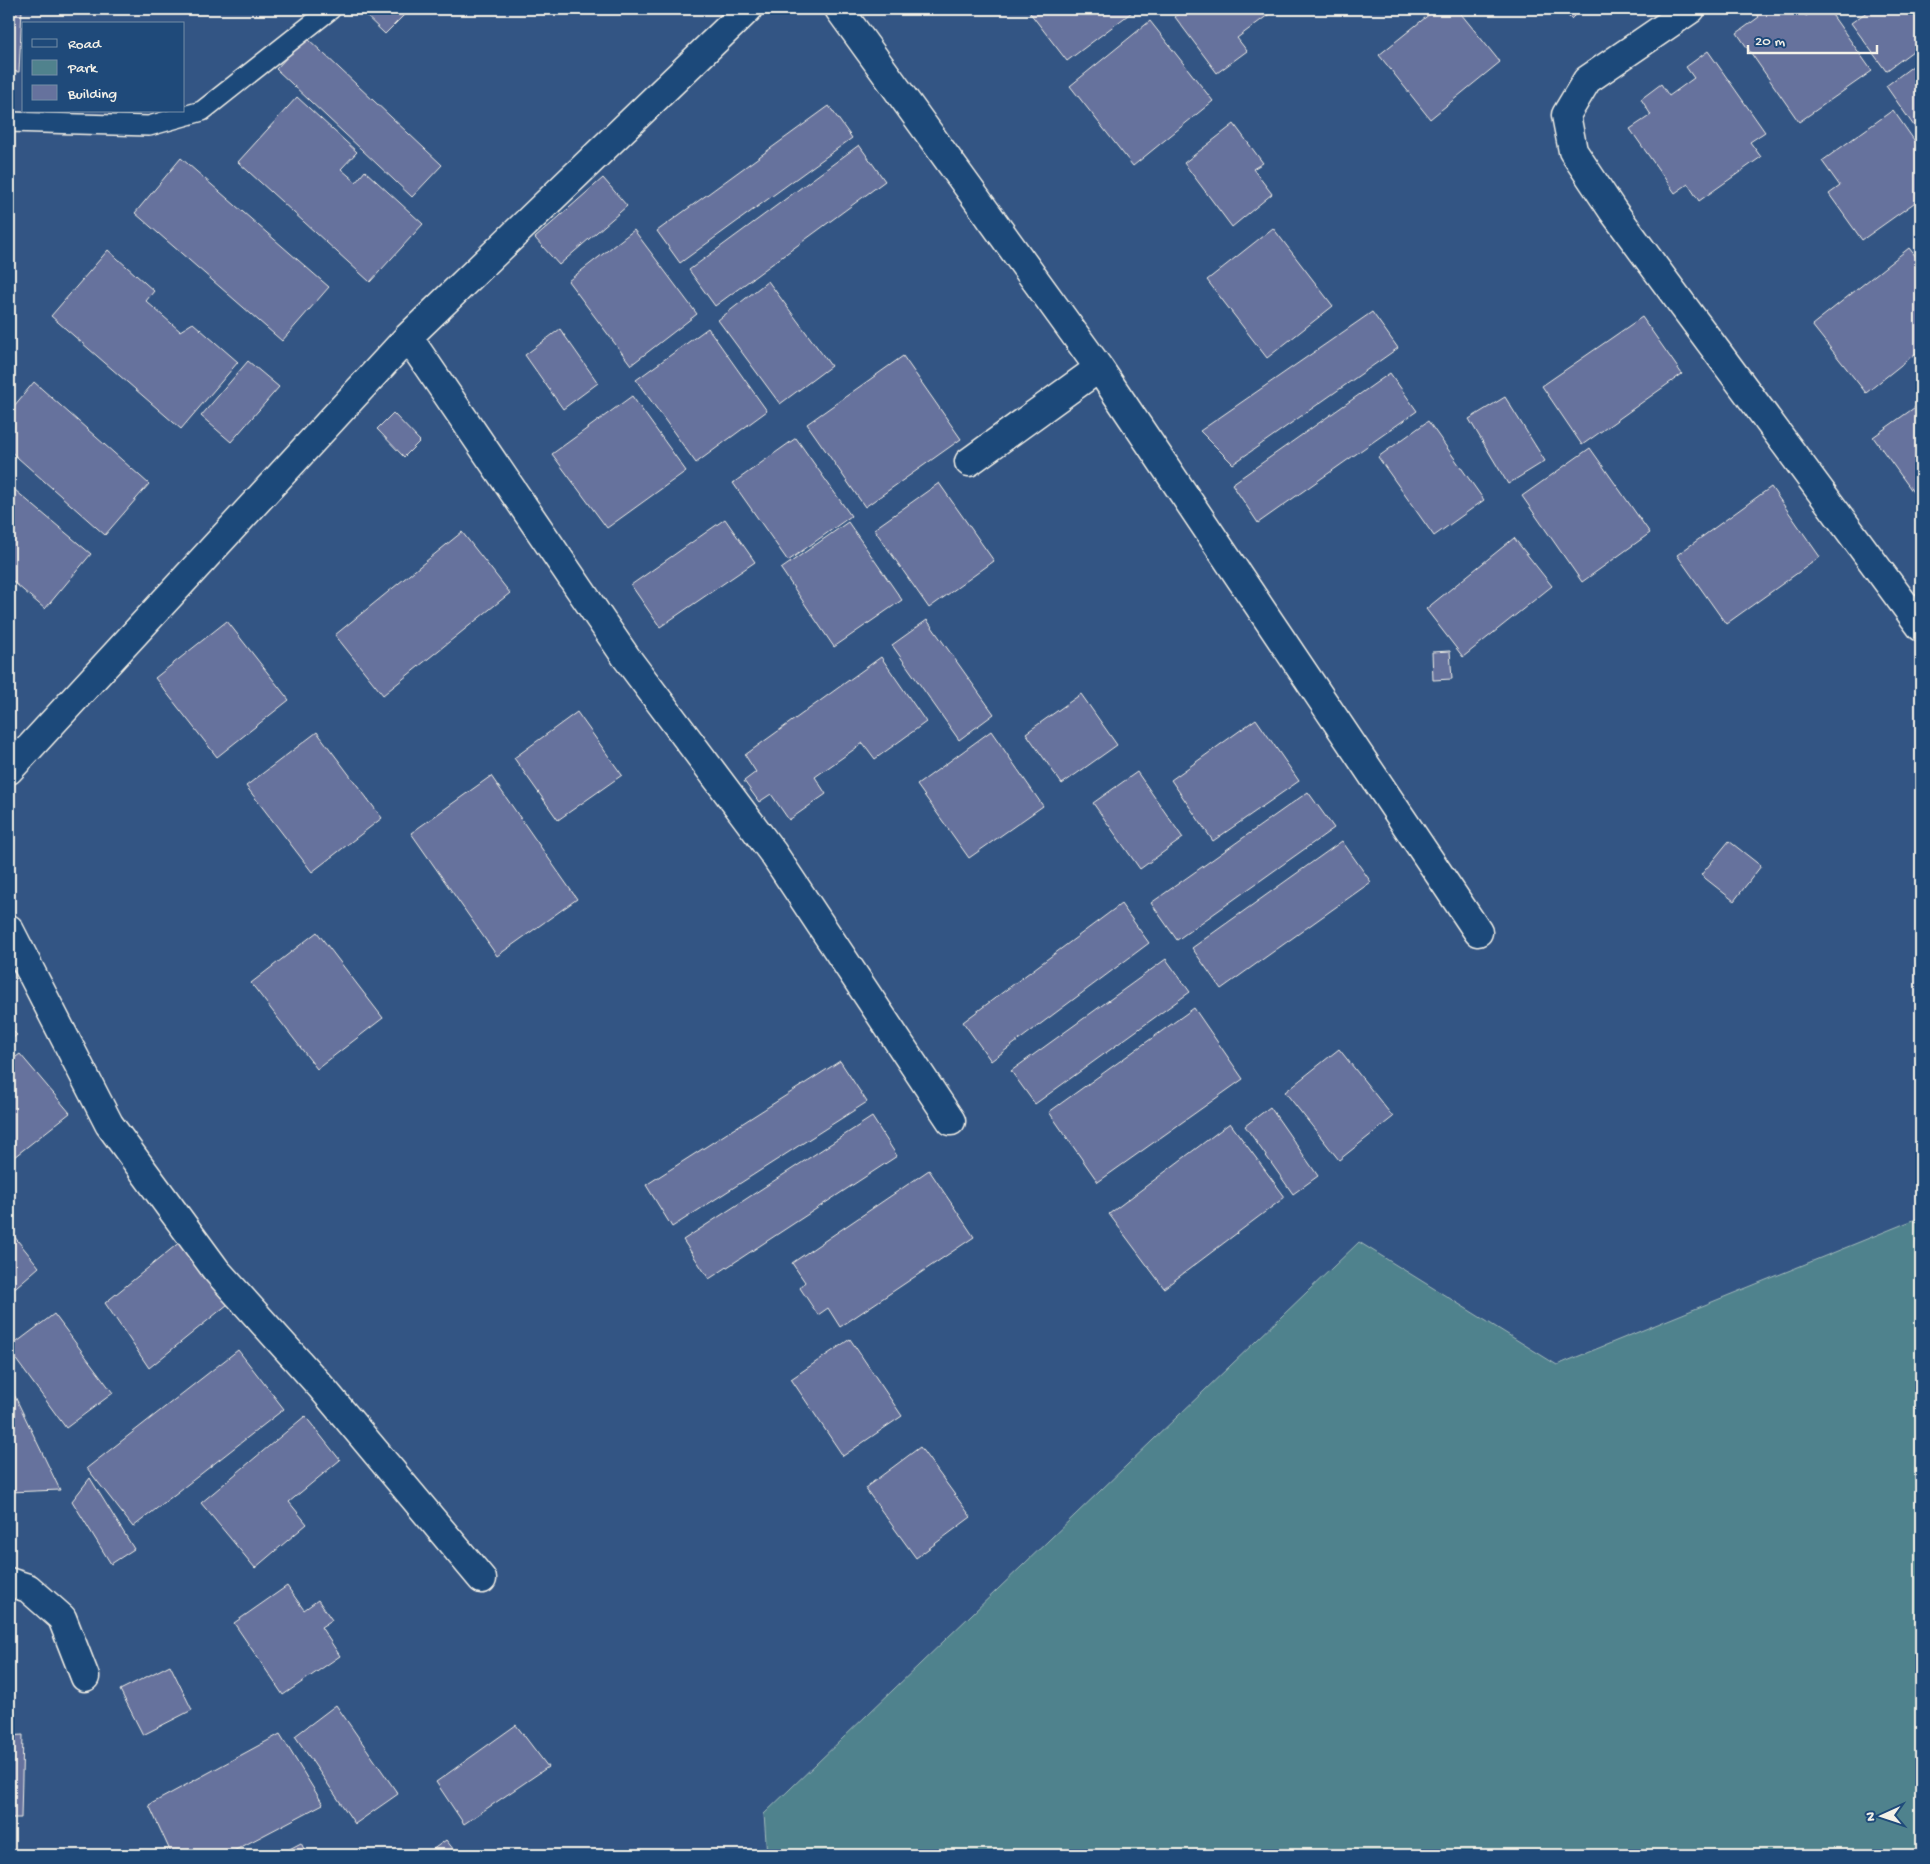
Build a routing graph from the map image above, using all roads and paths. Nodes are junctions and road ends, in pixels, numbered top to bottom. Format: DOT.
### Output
graph roads {
  1 [pos="331,9"];
  2 [pos="748,9"];
  3 [pos="839,9"];
  4 [pos="1691,9"];
  5 [pos="9,122"];
  6 [pos="408,337"];
  7 [pos="1099,368"];
  8 [pos="969,462"];
  9 [pos="1921,627"];
  10 [pos="9,770"];
  11 [pos="9,929"];
  12 [pos="1478,932"];
  13 [pos="951,1121"];
  14 [pos="482,1578"];
  15 [pos="9,1582"];
  16 [pos="85,1677"];
  1 -- 5 [label="lane"];
  2 -- 6 [label="street"];
  3 -- 7 [label="street"];
  4 -- 9 [label="street"];
  6 -- 10 [label="street"];
  6 -- 13 [label="street"];
  7 -- 8 [label="street"];
  7 -- 12 [label="street"];
  11 -- 14 [label="street"];
  15 -- 16 [label="street"];
}
